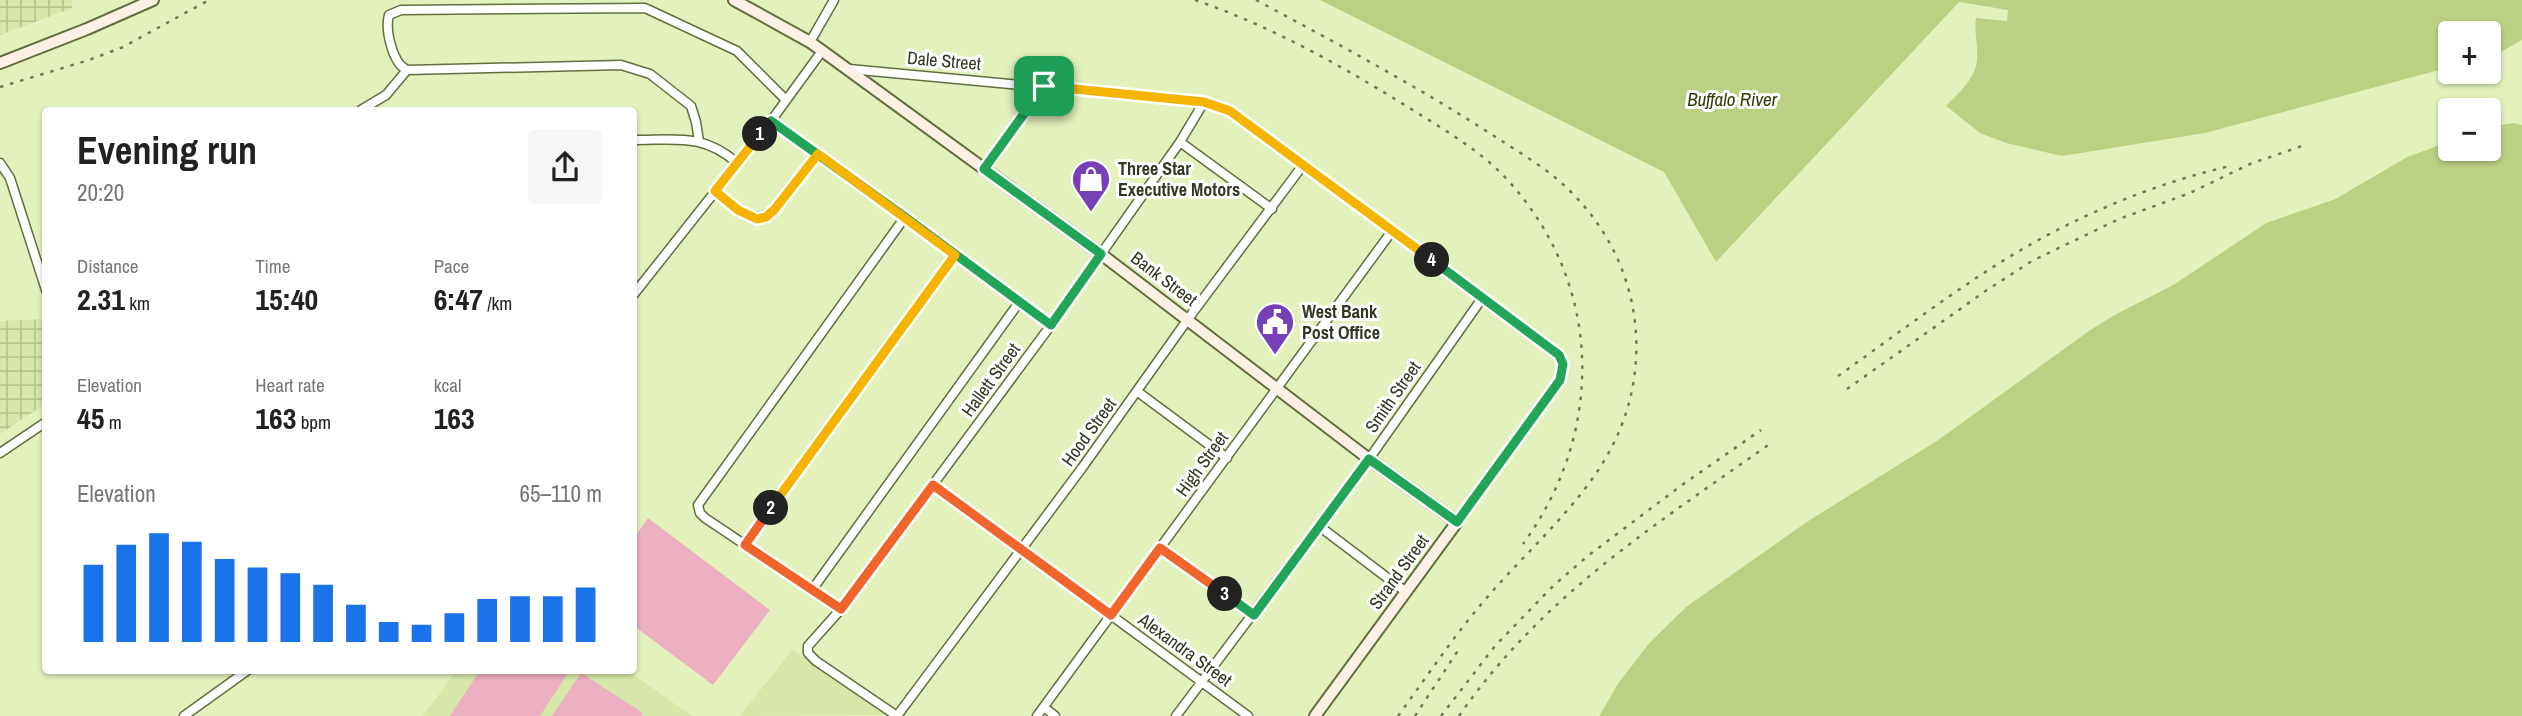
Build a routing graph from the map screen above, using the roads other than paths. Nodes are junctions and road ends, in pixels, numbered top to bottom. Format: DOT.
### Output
graph roads {
  1 [pos="153,0"];
  2 [pos="734,0"];
  3 [pos="834,0"];
  4 [pos="810,42"];
  5 [pos="822,51"];
  6 [pos="0,63"];
  7 [pos="846,69"];
  8 [pos="407,70"];
  9 [pos="1044,86"];
  10 [pos="786,100"];
  11 [pos="1204,102"];
  12 [pos="366,107"];
  13 [pos="771,121"];
  14 [pos="637,140"];
  15 [pos="699,141"];
  16 [pos="1180,142"];
  17 [pos="818,154"];
  18 [pos="0,163"];
  19 [pos="737,163"];
  20 [pos="1303,165"];
  21 [pos="984,169"];
  22 [pos="715,191"];
  23 [pos="1272,209"];
  24 [pos="905,217"];
  25 [pos="1392,231"];
  26 [pos="1101,254"];
  27 [pos="955,255"];
  28 [pos="42,278"];
  29 [pos="637,290"];
  30 [pos="1483,297"];
  31 [pos="1020,302"];
  32 [pos="1188,319"];
  33 [pos="1051,325"];
  34 [pos="1560,380"];
  35 [pos="1278,388"];
  36 [pos="1138,392"];
  37 [pos="42,425"];
  38 [pos="0,453"];
  39 [pos="1227,458"];
  40 [pos="1369,459"];
  41 [pos="933,485"];
  42 [pos="1457,522"];
  43 [pos="1319,526"];
  44 [pos="745,545"];
  45 [pos="1160,548"];
  46 [pos="1022,549"];
  47 [pos="812,590"];
  48 [pos="1406,592"];
  49 [pos="841,609"];
  50 [pos="1111,615"];
  51 [pos="1254,615"];
  52 [pos="242,674"];
  53 [pos="1203,682"];
  54 [pos="1044,707"];
  55 [pos="184,716"];
  56 [pos="897,716"];
  57 [pos="1037,716"];
  58 [pos="1055,716"];
  59 [pos="1177,716"];
  60 [pos="1248,716"];
  61 [pos="1315,716"];
  1 -- 6 [label="street"];
  2 -- 4 [label="street, Bank Street"];
  3 -- 4 [label="street"];
  4 -- 5 [label="street, Bank Street"];
  5 -- 7 [label="street, Bank Street"];
  5 -- 10 [label="street"];
  7 -- 9 [label="street, Dale Street"];
  7 -- 21 [label="street, Bank Street"];
  8 -- 10 [label="street"];
  8 -- 12 [label="street"];
  8 -- 15 [label="street"];
  9 -- 11 [label="street, Dale Street"];
  9 -- 21 [label="street"];
  10 -- 13 [label="street"];
  11 -- 16 [label="street, Hallett Street"];
  11 -- 20 [label="street, Dale Street"];
  13 -- 17 [label="street"];
  13 -- 19 [label="street"];
  14 -- 15 [label="street"];
  15 -- 19 [label="street"];
  16 -- 23 [label="street"];
  16 -- 26 [label="street, Hallett Street"];
  17 -- 22 [label="street"];
  17 -- 24 [label="street"];
  18 -- 28 [label="street"];
  19 -- 22 [label="street"];
  20 -- 23 [label="street, Hood Street"];
  20 -- 25 [label="street, Dale Street"];
  21 -- 26 [label="street, Bank Street"];
  22 -- 29 [label="street"];
  23 -- 32 [label="street, Hood Street"];
  24 -- 27 [label="street"];
  24 -- 44 [label="street"];
  25 -- 30 [label="street, Dale Street"];
  25 -- 35 [label="street, High Street"];
  26 -- 32 [label="street, Bank Street"];
  26 -- 33 [label="street, Hallett Street"];
  27 -- 31 [label="street"];
  27 -- 44 [label="street"];
  30 -- 34 [label="street, Dale Street"];
  30 -- 40 [label="street, Smith Street"];
  31 -- 33 [label="street"];
  31 -- 47 [label="street"];
  32 -- 35 [label="street, Bank Street"];
  32 -- 36 [label="street, Hood Street"];
  33 -- 41 [label="street, Hallett Street"];
  34 -- 42 [label="street, Strand Street"];
  35 -- 39 [label="street, High Street"];
  35 -- 40 [label="street, Bank Street"];
  36 -- 39 [label="street"];
  36 -- 46 [label="street, Hood Street"];
  37 -- 38 [label="street"];
  39 -- 45 [label="street, High Street"];
  40 -- 42 [label="street, Bank Street"];
  40 -- 43 [label="street, Smith Street"];
  41 -- 46 [label="street, Alexandra Street"];
  41 -- 49 [label="street, Hallett Street"];
  42 -- 48 [label="street, Strand Street"];
  43 -- 48 [label="street"];
  43 -- 51 [label="street, Smith Street"];
  44 -- 47 [label="street"];
  45 -- 50 [label="street, High Street"];
  45 -- 51 [label="street"];
  46 -- 50 [label="street, Alexandra Street"];
  46 -- 56 [label="street, Hood Street"];
  47 -- 49 [label="street"];
  48 -- 61 [label="street, Strand Street"];
  49 -- 56 [label="street, Hallett Street"];
  50 -- 53 [label="street, Alexandra Street"];
  50 -- 54 [label="street, High Street"];
  51 -- 53 [label="street, Smith Street"];
  52 -- 55 [label="street"];
  53 -- 59 [label="street, Smith Street"];
  53 -- 60 [label="street, Alexandra Street"];
  54 -- 57 [label="street, High Street"];
  54 -- 58 [label="street"];
}
